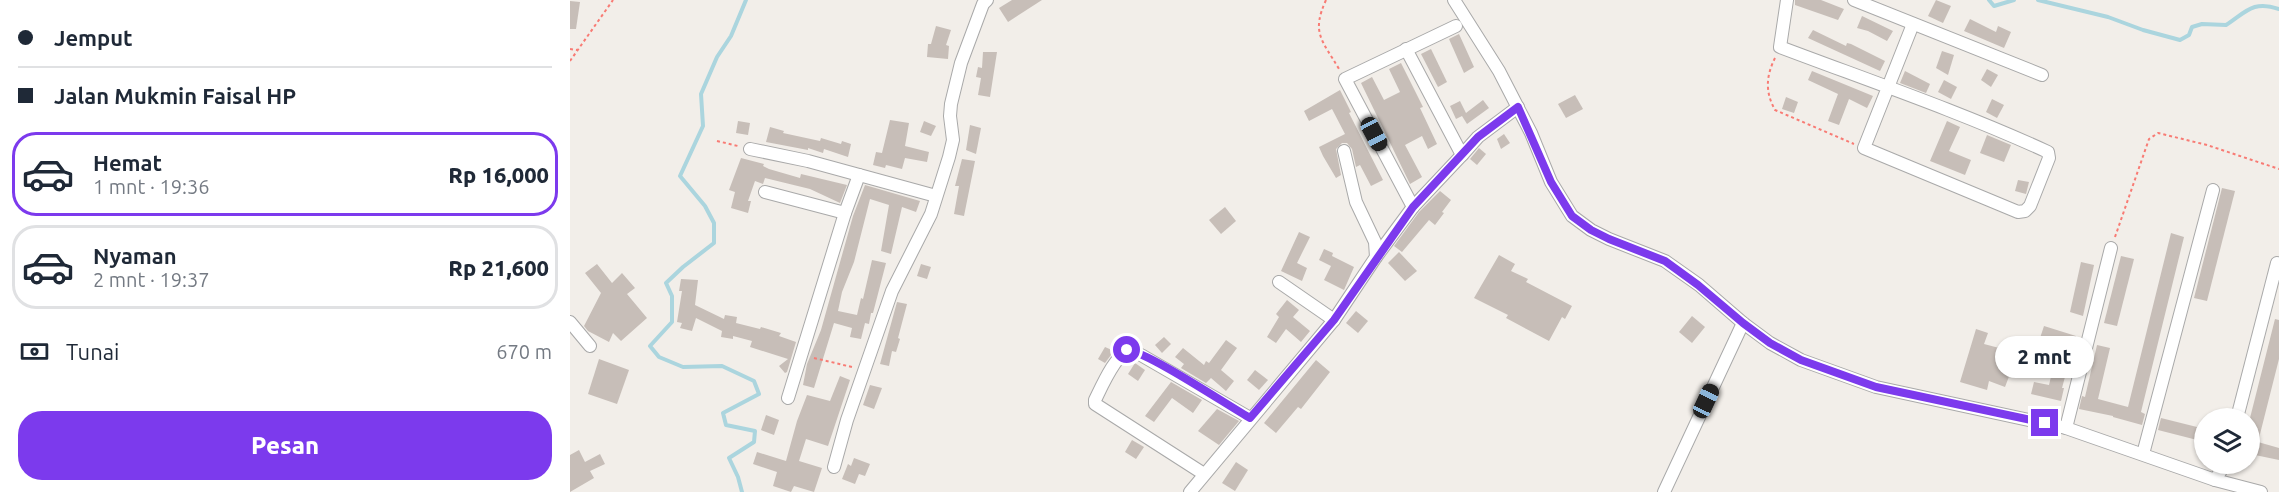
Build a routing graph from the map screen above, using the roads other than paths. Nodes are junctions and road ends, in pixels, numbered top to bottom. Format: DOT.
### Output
graph roads {
  1 [pos="987,0"];
  2 [pos="1454,0"];
  3 [pos="1787,0"];
  4 [pos="1854,0"];
  5 [pos="1913,24"];
  6 [pos="1456,26"];
  7 [pos="1406,49"];
  8 [pos="2042,75"];
  9 [pos="1888,88"];
  10 [pos="1518,107"];
  11 [pos="750,149"];
  12 [pos="1344,151"];
  13 [pos="1462,154"];
  14 [pos="859,175"];
  15 [pos="2213,190"];
  16 [pos="765,192"];
  17 [pos="936,196"];
  18 [pos="1413,207"];
  19 [pos="845,213"];
  20 [pos="2111,248"];
  21 [pos="1376,257"];
  22 [pos="2277,263"];
  23 [pos="1279,282"];
  24 [pos="1334,320"];
  25 [pos="570,322"];
  26 [pos="1743,323"];
  27 [pos="590,346"];
  28 [pos="788,398"];
  29 [pos="2240,408"];
  30 [pos="1250,418"];
  31 [pos="2066,428"];
  32 [pos="2143,454"];
  33 [pos="834,467"];
  34 [pos="1204,474"];
  35 [pos="2219,474"];
  36 [pos="2215,480"];
  37 [pos="1190,492"];
  38 [pos="1664,492"];
  39 [pos="2261,492"];
  1 -- 17 [label="street"];
  2 -- 10 [label="street"];
  3 -- 9 [label="street"];
  4 -- 5 [label="street"];
  5 -- 8 [label="street"];
  5 -- 9 [label="street"];
  6 -- 7 [label="street"];
  7 -- 13 [label="street"];
  7 -- 18 [label="street"];
  9 -- 9 [label="street"];
  10 -- 13 [label="street"];
  10 -- 26 [label="street"];
  11 -- 14 [label="street"];
  12 -- 21 [label="street"];
  13 -- 18 [label="street"];
  14 -- 17 [label="street"];
  14 -- 19 [label="street"];
  15 -- 32 [label="street"];
  16 -- 19 [label="street"];
  17 -- 33 [label="street"];
  18 -- 21 [label="street"];
  19 -- 28 [label="street"];
  20 -- 31 [label="street"];
  21 -- 24 [label="street"];
  22 -- 29 [label="street"];
  23 -- 24 [label="street"];
  24 -- 30 [label="street"];
  25 -- 27 [label="street"];
  26 -- 31 [label="street"];
  26 -- 38 [label="street"];
  30 -- 34 [label="street"];
  30 -- 34 [label="street"];
  31 -- 32 [label="street"];
  32 -- 36 [label="street"];
  34 -- 37 [label="street"];
  35 -- 36 [label="street"];
  36 -- 39 [label="street"];
}
